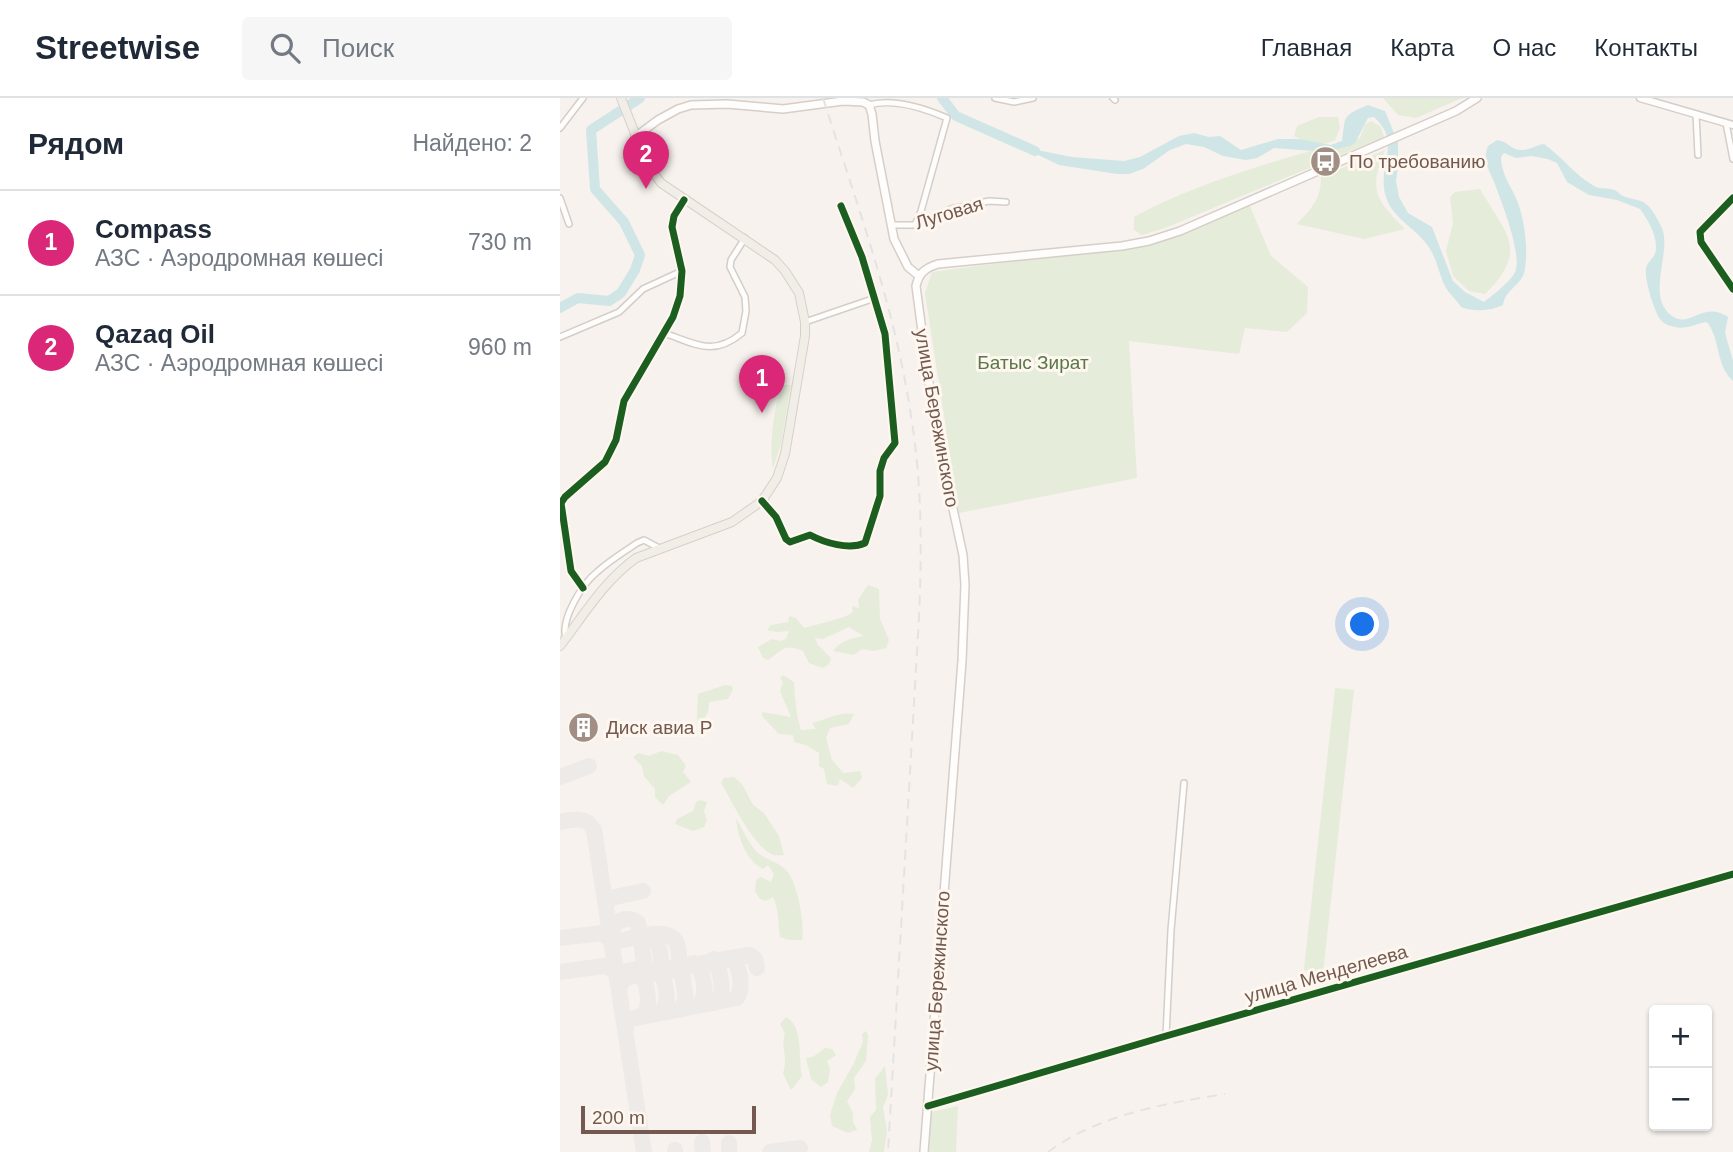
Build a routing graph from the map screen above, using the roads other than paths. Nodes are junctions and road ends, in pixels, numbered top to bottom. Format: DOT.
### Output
graph roads {
  1 [pos="583,98"];
  2 [pos="621,98"];
  3 [pos="995,98"];
  4 [pos="1033,98"];
  5 [pos="1477,98"];
  6 [pos="1640,98"];
  7 [pos="871,102"];
  8 [pos="1696,114"];
  9 [pos="1730,124"];
  10 [pos="560,128"];
  11 [pos="635,137"];
  12 [pos="1698,155"];
  13 [pos="1733,159"];
  14 [pos="560,198"];
  15 [pos="1733,198"];
  16 [pos="684,200"];
  17 [pos="1006,202"];
  18 [pos="841,206"];
  19 [pos="569,224"];
  20 [pos="891,225"];
  21 [pos="915,225"];
  22 [pos="745,238"];
  23 [pos="682,271"];
  24 [pos="919,276"];
  25 [pos="1733,289"];
  26 [pos="875,298"];
  27 [pos="805,322"];
  28 [pos="664,333"];
  29 [pos="560,337"];
  30 [pos="762,501"];
  31 [pos="659,548"];
  32 [pos="583,588"];
  33 [pos="566,638"];
  34 [pos="560,646"];
  35 [pos="1184,783"];
  36 [pos="1733,874"];
  37 [pos="1166,1036"];
  38 [pos="928,1106"];
  39 [pos="924,1152"];
  1 -- 10 [label="street"];
  2 -- 11 [label="main road"];
  3 -- 4 [label="street"];
  5 -- 24 [label="main road"];
  6 -- 8 [label="street"];
  7 -- 11 [label="main road"];
  7 -- 20 [label="main road"];
  7 -- 21 [label="street"];
  8 -- 9 [label="street"];
  8 -- 12 [label="street"];
  9 -- 13 [label="street"];
  11 -- 16 [label="main road"];
  14 -- 19 [label="street"];
  15 -- 25 [label="street"];
  16 -- 22 [label="main road"];
  16 -- 23 [label="street"];
  17 -- 21 [label="street, Луговая"];
  18 -- 26 [label="street"];
  20 -- 21 [label="street, Луговая"];
  20 -- 24 [label="main road"];
  22 -- 27 [label="main road"];
  22 -- 28 [label="street"];
  23 -- 28 [label="street"];
  23 -- 29 [label="street"];
  24 -- 38 [label="main road, улица Бережинского"];
  26 -- 27 [label="street"];
  26 -- 30 [label="street"];
  27 -- 30 [label="main road"];
  28 -- 32 [label="street"];
  30 -- 31 [label="main road"];
  31 -- 32 [label="street"];
  31 -- 33 [label="main road"];
  32 -- 33 [label="street"];
  33 -- 34 [label="main road"];
  35 -- 37 [label="street"];
  36 -- 37 [label="street, улица Менделеева"];
  37 -- 38 [label="street, улица Менделеева"];
  38 -- 39 [label="main road, улица Бережинского"];
}
